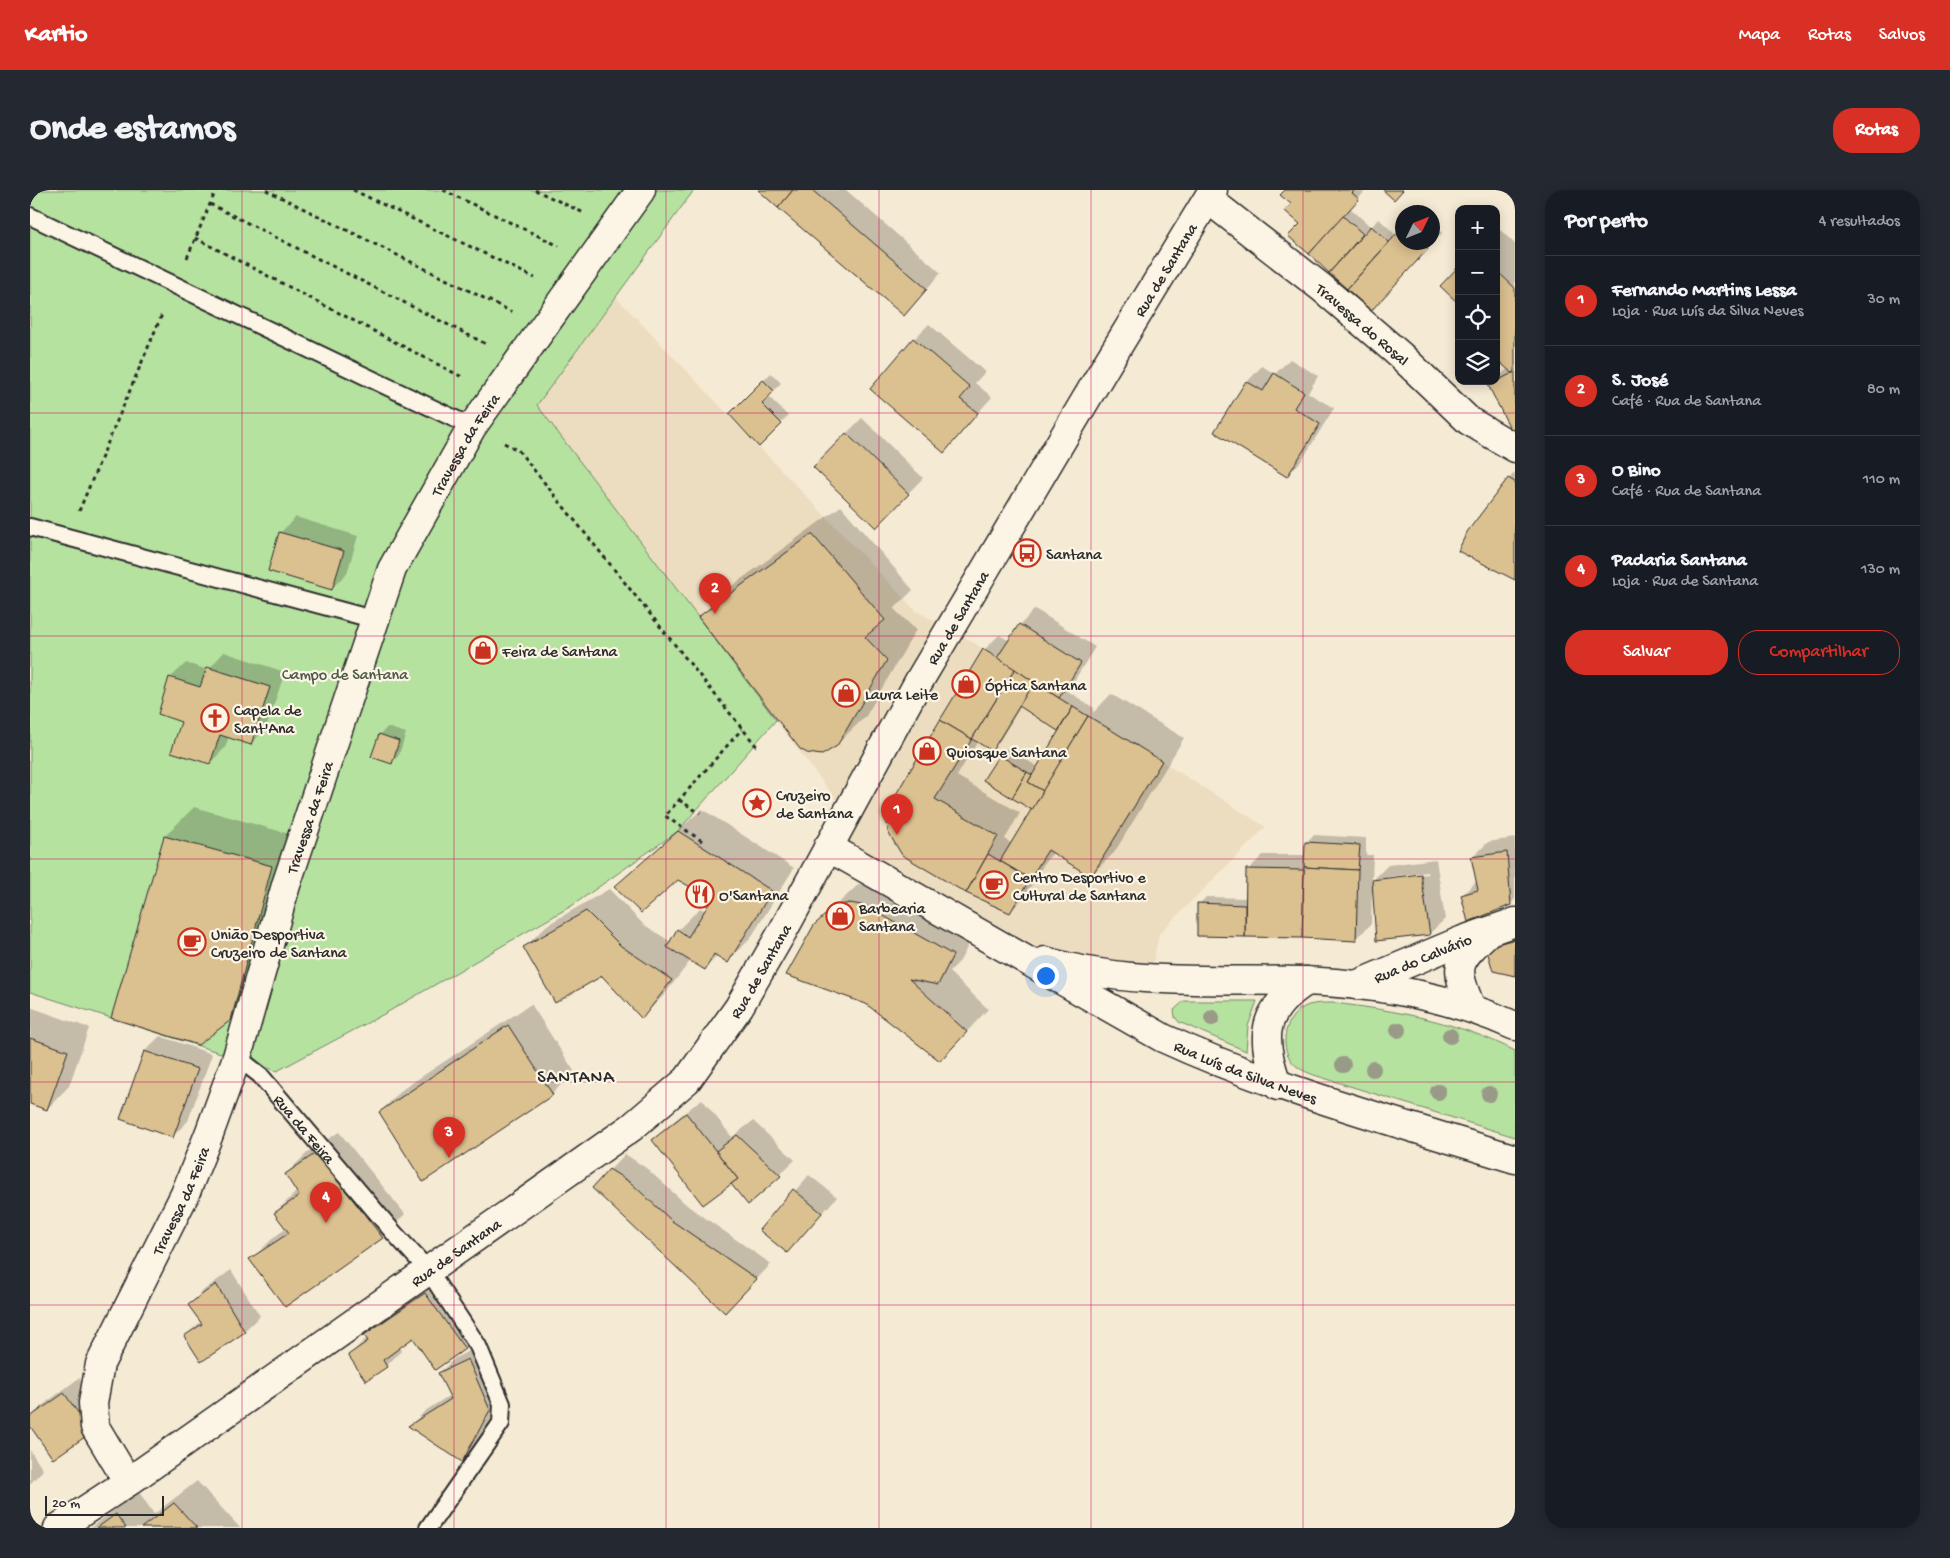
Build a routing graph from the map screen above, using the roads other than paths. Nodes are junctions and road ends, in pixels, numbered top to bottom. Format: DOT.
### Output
graph roads {
  1 [pos="641,190"];
  2 [pos="1211,195"];
  3 [pos="30,216"];
  4 [pos="472,427"];
  5 [pos="1515,448"];
  6 [pos="30,527"];
  7 [pos="376,620"];
  8 [pos="828,847"];
  9 [pos="1502,926"];
  10 [pos="995,942"];
  11 [pos="1307,981"];
  12 [pos="1356,984"];
  13 [pos="1471,1008"];
  14 [pos="1515,1026"];
  15 [pos="238,1057"];
  16 [pos="1278,1086"];
  17 [pos="1515,1159"];
  18 [pos="428,1270"];
  19 [pos="128,1482"];
  20 [pos="58,1528"];
  21 [pos="428,1528"];
  1 -- 4 [label="main road, Travessa da Feira"];
  2 -- 5 [label="main road, Travessa do Rosal"];
  2 -- 8 [label="main road, Rua de Santana"];
  3 -- 4 [label="lane"];
  4 -- 7 [label="main road, Travessa da Feira"];
  6 -- 7 [label="lane"];
  7 -- 15 [label="main road, Travessa da Feira"];
  8 -- 10 [label="main road, Rua Luís da Silva Neves"];
  8 -- 18 [label="main road, Rua de Santana"];
  9 -- 12 [label="main road, Rua do Calvário"];
  9 -- 13 [label="main road, Rua do Calvário"];
  10 -- 11 [label="main road, Rua Luís da Silva Neves"];
  10 -- 16 [label="main road, Rua Luís da Silva Neves"];
  11 -- 12 [label="main road, Rua Luís da Silva Neves"];
  11 -- 16 [label="main road"];
  12 -- 13 [label="main road, Rua Luís da Silva Neves"];
  13 -- 14 [label="main road, Rua Luís da Silva Neves"];
  15 -- 18 [label="lane, Rua da Feira"];
  15 -- 19 [label="main road, Travessa da Feira"];
  16 -- 17 [label="main road, Rua Luís da Silva Neves"];
  18 -- 19 [label="main road, Rua de Santana"];
  18 -- 21 [label="lane, Rua da Feira"];
  19 -- 20 [label="main road, Rua de Santana"];
}
